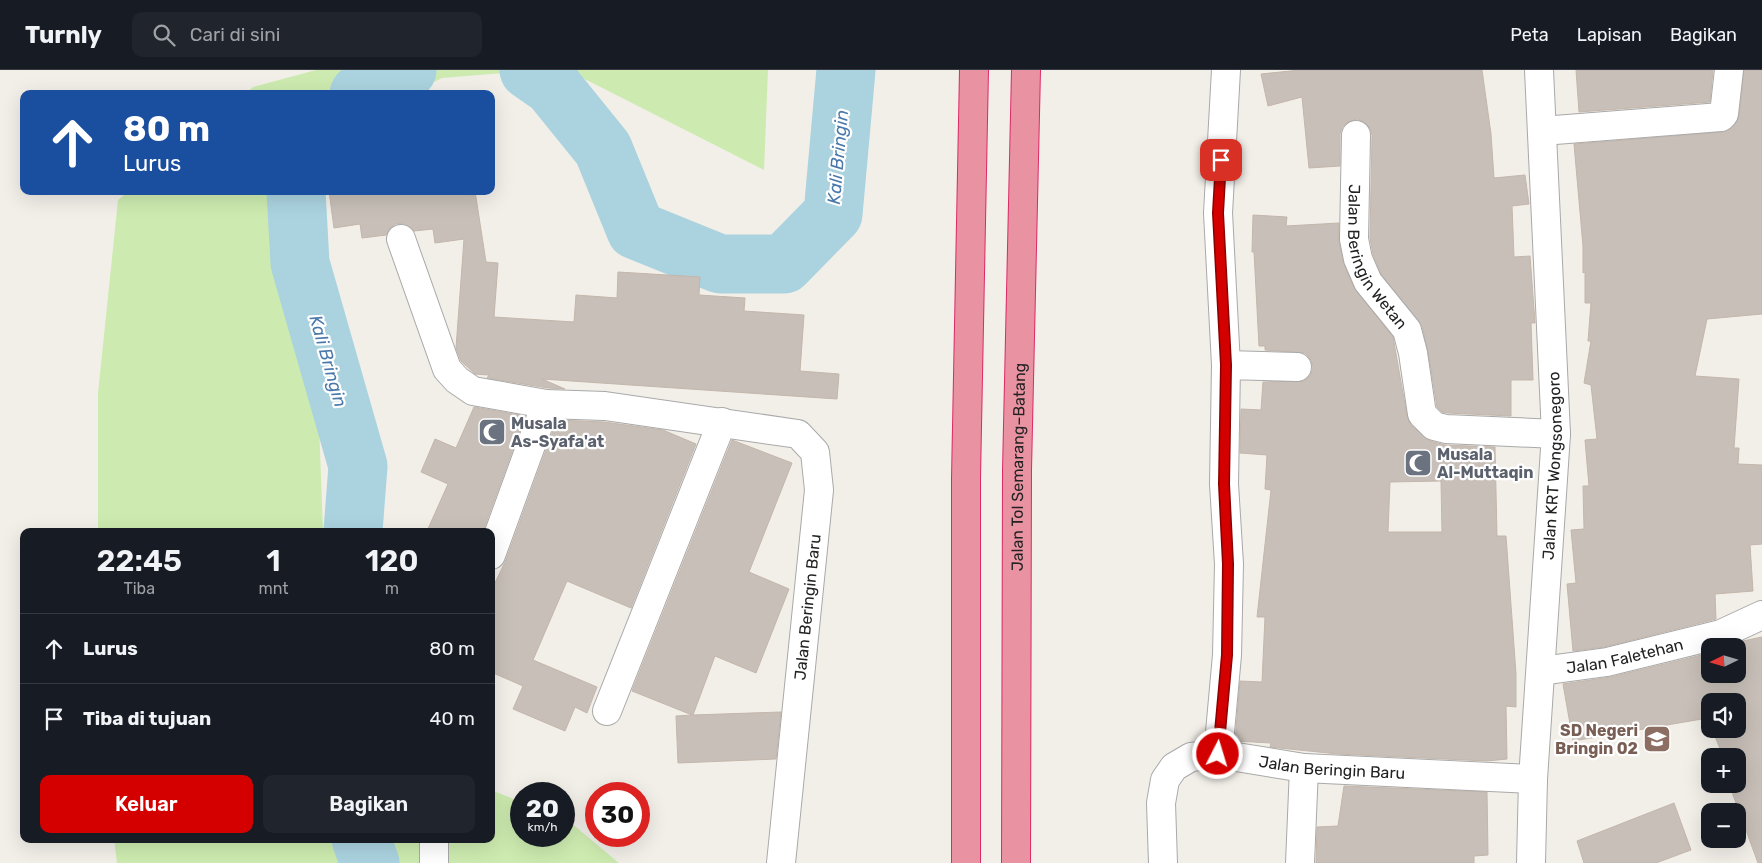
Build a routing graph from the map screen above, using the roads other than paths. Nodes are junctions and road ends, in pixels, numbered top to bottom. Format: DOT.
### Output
graph roads {
  1 [pos="974,70"];
  2 [pos="1026,70"];
  3 [pos="1226,70"];
  4 [pos="1539,70"];
  5 [pos="1729,70"];
  6 [pos="1542,131"];
  7 [pos="1356,135"];
  8 [pos="401,239"];
  9 [pos="1226,365"];
  10 [pos="1297,367"];
  11 [pos="546,404"];
  12 [pos="722,422"];
  13 [pos="1556,434"];
  14 [pos="495,544"];
  15 [pos="1762,615"];
  16 [pos="1541,671"];
  17 [pos="607,711"];
  18 [pos="1218,754"];
  19 [pos="1304,768"];
  20 [pos="1534,779"];
  21 [pos="434,843"];
  22 [pos="434,863"];
  23 [pos="781,863"];
  24 [pos="966,863"];
  25 [pos="1016,863"];
  26 [pos="1163,863"];
  27 [pos="1300,863"];
  28 [pos="1531,863"];
  1 -- 24 [label="highway"];
  2 -- 25 [label="highway, Jalan Tol Semarang–Batang"];
  3 -- 9 [label="street"];
  4 -- 6 [label="street, Jalan KRT Wongsonegoro"];
  5 -- 6 [label="street"];
  6 -- 13 [label="street, Jalan KRT Wongsonegoro"];
  7 -- 13 [label="street, Jalan Beringin Wetan"];
  8 -- 11 [label="street, Jalan Beringin Baru"];
  9 -- 10 [label="street"];
  9 -- 18 [label="street"];
  11 -- 12 [label="street, Jalan Beringin Baru"];
  11 -- 14 [label="street"];
  12 -- 17 [label="street"];
  12 -- 23 [label="street, Jalan Beringin Baru"];
  13 -- 16 [label="street, Jalan KRT Wongsonegoro"];
  15 -- 16 [label="street, Jalan Faletehan"];
  16 -- 20 [label="street, Jalan KRT Wongsonegoro"];
  18 -- 19 [label="street, Jalan Beringin Baru"];
  18 -- 26 [label="street, Jalan Beringin Baru"];
  19 -- 20 [label="street, Jalan Beringin Baru"];
  19 -- 27 [label="street"];
  20 -- 28 [label="street, Jalan KRT Wongsonegoro"];
  21 -- 22 [label="street"];
}
